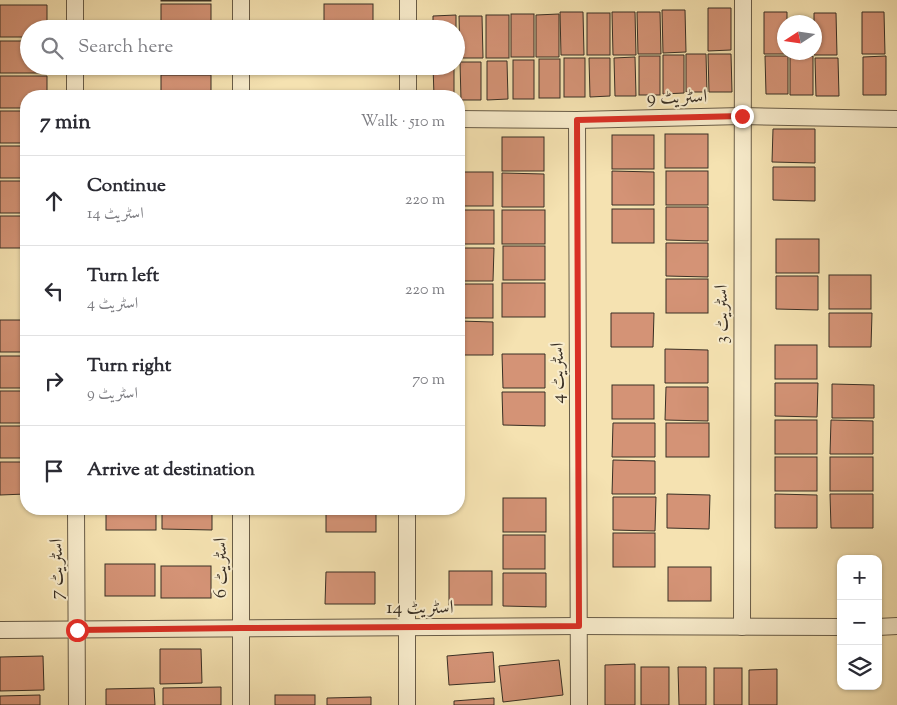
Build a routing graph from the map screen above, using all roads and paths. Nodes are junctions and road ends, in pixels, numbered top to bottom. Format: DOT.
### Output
graph roads {
  1 [pos="74,0"];
  2 [pos="241,0"];
  3 [pos="408,0"];
  4 [pos="743,0"];
  5 [pos="75,20"];
  6 [pos="241,20"];
  7 [pos="408,20"];
  8 [pos="75,75"];
  9 [pos="241,75"];
  10 [pos="408,75"];
  11 [pos="75,90"];
  12 [pos="241,90"];
  13 [pos="408,90"];
  14 [pos="742,116"];
  15 [pos="465,119"];
  16 [pos="897,119"];
  17 [pos="577,120"];
  18 [pos="76,515"];
  19 [pos="241,515"];
  20 [pos="407,515"];
  21 [pos="579,626"];
  22 [pos="882,626"];
  23 [pos="897,626"];
  24 [pos="837,627"];
  25 [pos="241,628"];
  26 [pos="406,628"];
  27 [pos="742,628"];
  28 [pos="0,630"];
  29 [pos="77,630"];
  30 [pos="77,705"];
  31 [pos="241,705"];
  32 [pos="407,705"];
  33 [pos="579,705"];
  1 -- 5 [label="street"];
  2 -- 6 [label="street"];
  3 -- 7 [label="street"];
  4 -- 14 [label="street, اسٹریٹ 3"];
  8 -- 11 [label="street"];
  9 -- 12 [label="street"];
  10 -- 13 [label="street"];
  14 -- 16 [label="street, اسٹریٹ 9"];
  14 -- 17 [label="street, اسٹریٹ 9"];
  14 -- 27 [label="street, اسٹریٹ 3"];
  15 -- 17 [label="street, اسٹریٹ 9"];
  17 -- 21 [label="street, اسٹریٹ 4"];
  18 -- 29 [label="street, اسٹریٹ 7"];
  19 -- 25 [label="street, اسٹریٹ 6"];
  20 -- 26 [label="street"];
  21 -- 26 [label="street, اسٹریٹ 14"];
  21 -- 27 [label="street, اسٹریٹ 14"];
  21 -- 33 [label="street, اسٹریٹ 4"];
  22 -- 23 [label="street"];
  24 -- 27 [label="street, اسٹریٹ 14"];
  25 -- 26 [label="street, اسٹریٹ 14"];
  25 -- 29 [label="street, اسٹریٹ 14"];
  25 -- 31 [label="street"];
  26 -- 32 [label="street"];
  28 -- 29 [label="street, اسٹریٹ 14"];
  29 -- 30 [label="street"];
}
